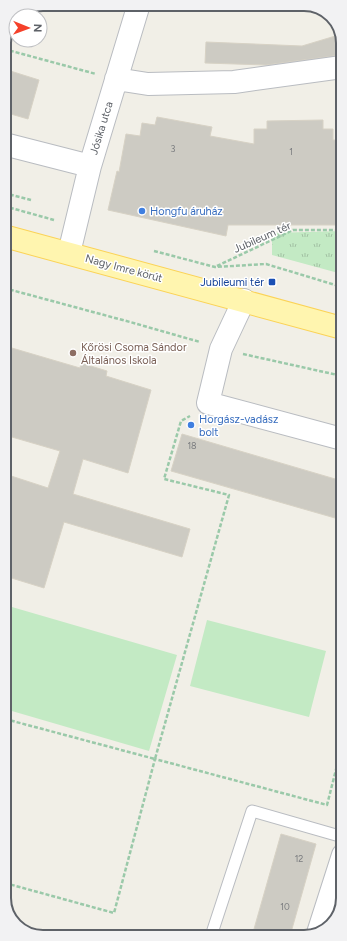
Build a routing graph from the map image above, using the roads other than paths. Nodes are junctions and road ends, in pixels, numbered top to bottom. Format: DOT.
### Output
graph roads {
  1 [pos="137,11"];
  2 [pos="336,68"];
  3 [pos="116,79"];
  4 [pos="11,146"];
  5 [pos="90,166"];
  6 [pos="11,238"];
  7 [pos="69,253"];
  8 [pos="244,300"];
  9 [pos="336,326"];
  10 [pos="336,437"];
  11 [pos="336,835"];
  12 [pos="336,877"];
  13 [pos="320,926"];
  14 [pos="212,930"];
  1 -- 3 [label="street, Jósika utca"];
  2 -- 3 [label="street"];
  3 -- 5 [label="street, Jósika utca"];
  4 -- 5 [label="street"];
  5 -- 7 [label="street, Jósika utca"];
  6 -- 7 [label="main road, Nagy Imre körút"];
  7 -- 8 [label="main road, Nagy Imre körút"];
  8 -- 9 [label="main road, Nagy Imre körút"];
  8 -- 10 [label="street"];
  11 -- 14 [label="lane"];
  12 -- 13 [label="street"];
}
